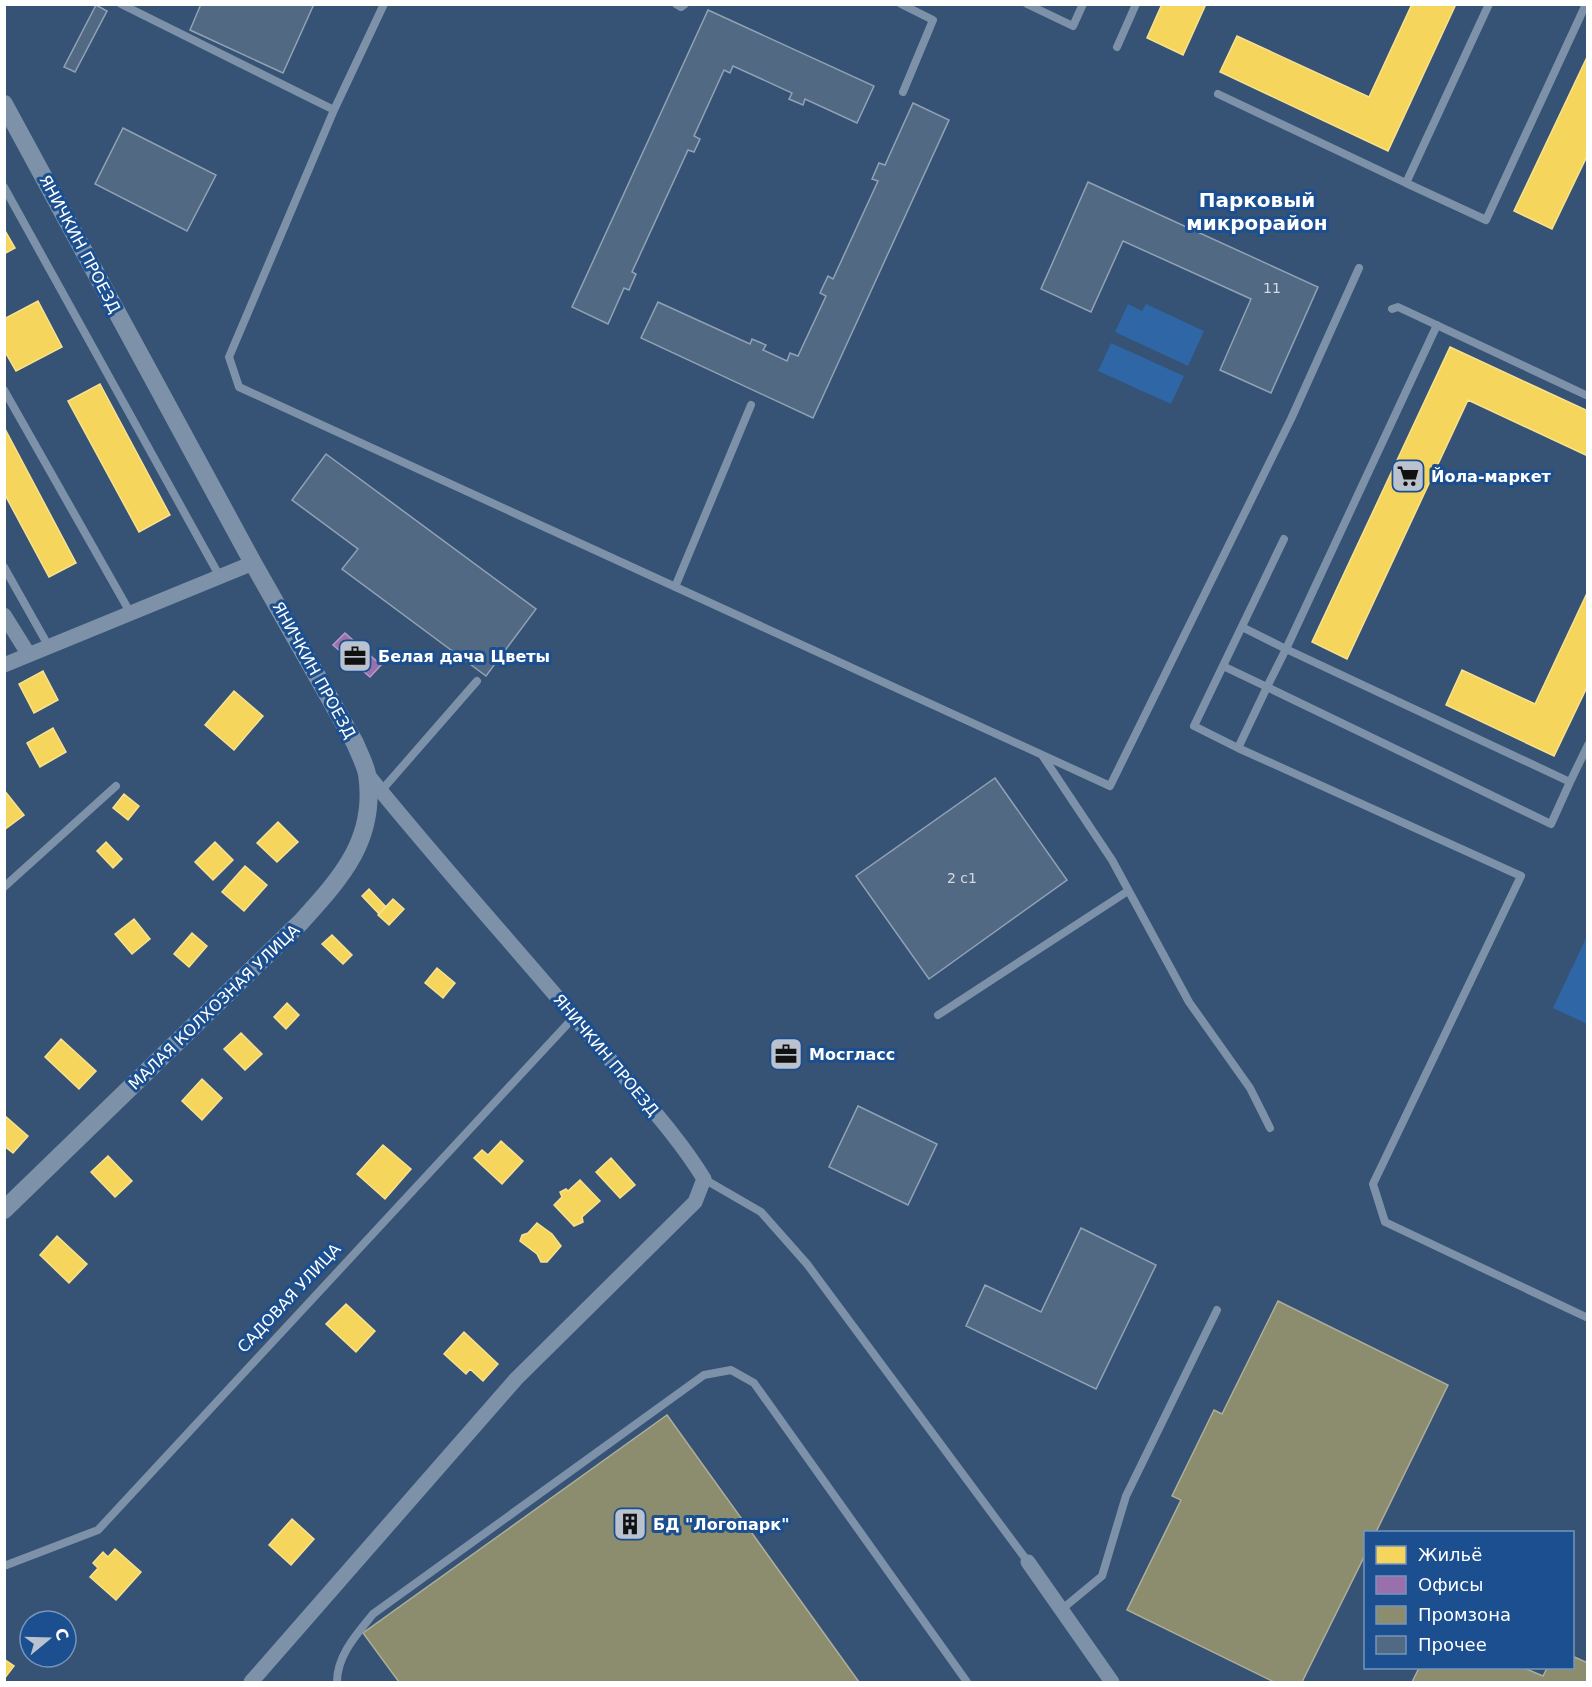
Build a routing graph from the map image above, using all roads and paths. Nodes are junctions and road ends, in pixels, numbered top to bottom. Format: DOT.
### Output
graph roads {
  1 [pos="121,4"];
  2 [pos="384,4"];
  3 [pos="676,4"];
  4 [pos="685,4"];
  5 [pos="900,4"];
  6 [pos="1027,4"];
  7 [pos="1083,4"];
  8 [pos="1136,4"];
  9 [pos="1489,4"];
  10 [pos="1586,4"];
  11 [pos="1117,47"];
  12 [pos="903,92"];
  13 [pos="1218,94"];
  14 [pos="4,104"];
  15 [pos="334,110"];
  16 [pos="1406,183"];
  17 [pos="4,187"];
  18 [pos="1359,268"];
  19 [pos="1392,309"];
  20 [pos="1437,325"];
  21 [pos="4,390"];
  22 [pos="1587,396"];
  23 [pos="751,405"];
  24 [pos="1284,539"];
  25 [pos="253,562"];
  26 [pos="4,567"];
  27 [pos="220,578"];
  28 [pos="675,587"];
  29 [pos="131,614"];
  30 [pos="4,615"];
  31 [pos="1242,627"];
  32 [pos="49,647"];
  33 [pos="1286,649"];
  34 [pos="29,656"];
  35 [pos="4,665"];
  36 [pos="1223,666"];
  37 [pos="477,681"];
  38 [pos="1268,687"];
  39 [pos="1587,745"];
  40 [pos="1238,748"];
  41 [pos="1041,754"];
  42 [pos="367,774"];
  43 [pos="1570,782"];
  44 [pos="116,786"];
  45 [pos="381,791"];
  46 [pos="4,887"];
  47 [pos="1128,891"];
  48 [pos="938,1014"];
  49 [pos="574,1017"];
  50 [pos="1270,1128"];
  51 [pos="704,1179"];
  52 [pos="4,1210"];
  53 [pos="1217,1310"];
  54 [pos="1587,1318"];
  55 [pos="1028,1562"];
  56 [pos="4,1566"];
  57 [pos="1061,1610"];
  58 [pos="251,1683"];
  59 [pos="337,1683"];
  60 [pos="967,1683"];
  61 [pos="1112,1683"];
  1 -- 15 [label="lane"];
  2 -- 15 [label="lane"];
  3 -- 4 [label="lane"];
  5 -- 12 [label="lane"];
  6 -- 7 [label="lane"];
  8 -- 11 [label="lane"];
  9 -- 16 [label="lane"];
  10 -- 16 [label="lane"];
  13 -- 16 [label="lane"];
  14 -- 25 [label="street, ЯНИЧКИН ПРОЕЗД"];
  15 -- 28 [label="lane"];
  17 -- 27 [label="lane"];
  18 -- 41 [label="lane"];
  19 -- 20 [label="lane"];
  20 -- 22 [label="lane"];
  20 -- 33 [label="lane"];
  21 -- 29 [label="lane"];
  23 -- 28 [label="lane"];
  24 -- 31 [label="lane"];
  25 -- 27 [label="street"];
  25 -- 42 [label="street, ЯНИЧКИН ПРОЕЗД"];
  26 -- 32 [label="lane"];
  27 -- 29 [label="street"];
  28 -- 41 [label="lane"];
  29 -- 32 [label="street"];
  30 -- 34 [label="street"];
  31 -- 33 [label="lane"];
  31 -- 36 [label="lane"];
  32 -- 34 [label="street"];
  33 -- 38 [label="lane"];
  33 -- 43 [label="lane"];
  34 -- 35 [label="street"];
  36 -- 38 [label="lane"];
  36 -- 40 [label="lane"];
  37 -- 45 [label="lane"];
  38 -- 40 [label="lane"];
  38 -- 43 [label="lane"];
  39 -- 43 [label="lane"];
  40 -- 54 [label="lane"];
  41 -- 47 [label="lane"];
  42 -- 45 [label="street, ЯНИЧКИН ПРОЕЗД"];
  42 -- 52 [label="street, МАЛАЯ КОЛХОЗНАЯ УЛИЦА"];
  44 -- 46 [label="lane"];
  45 -- 49 [label="street, ЯНИЧКИН ПРОЕЗД"];
  47 -- 48 [label="lane"];
  47 -- 50 [label="lane"];
  49 -- 51 [label="street, ЯНИЧКИН ПРОЕЗД"];
  49 -- 56 [label="lane, САДОВАЯ УЛИЦА"];
  51 -- 55 [label="lane"];
  51 -- 58 [label="street"];
  53 -- 57 [label="lane"];
  55 -- 57 [label="street"];
  57 -- 61 [label="street"];
  59 -- 60 [label="lane"];
}
